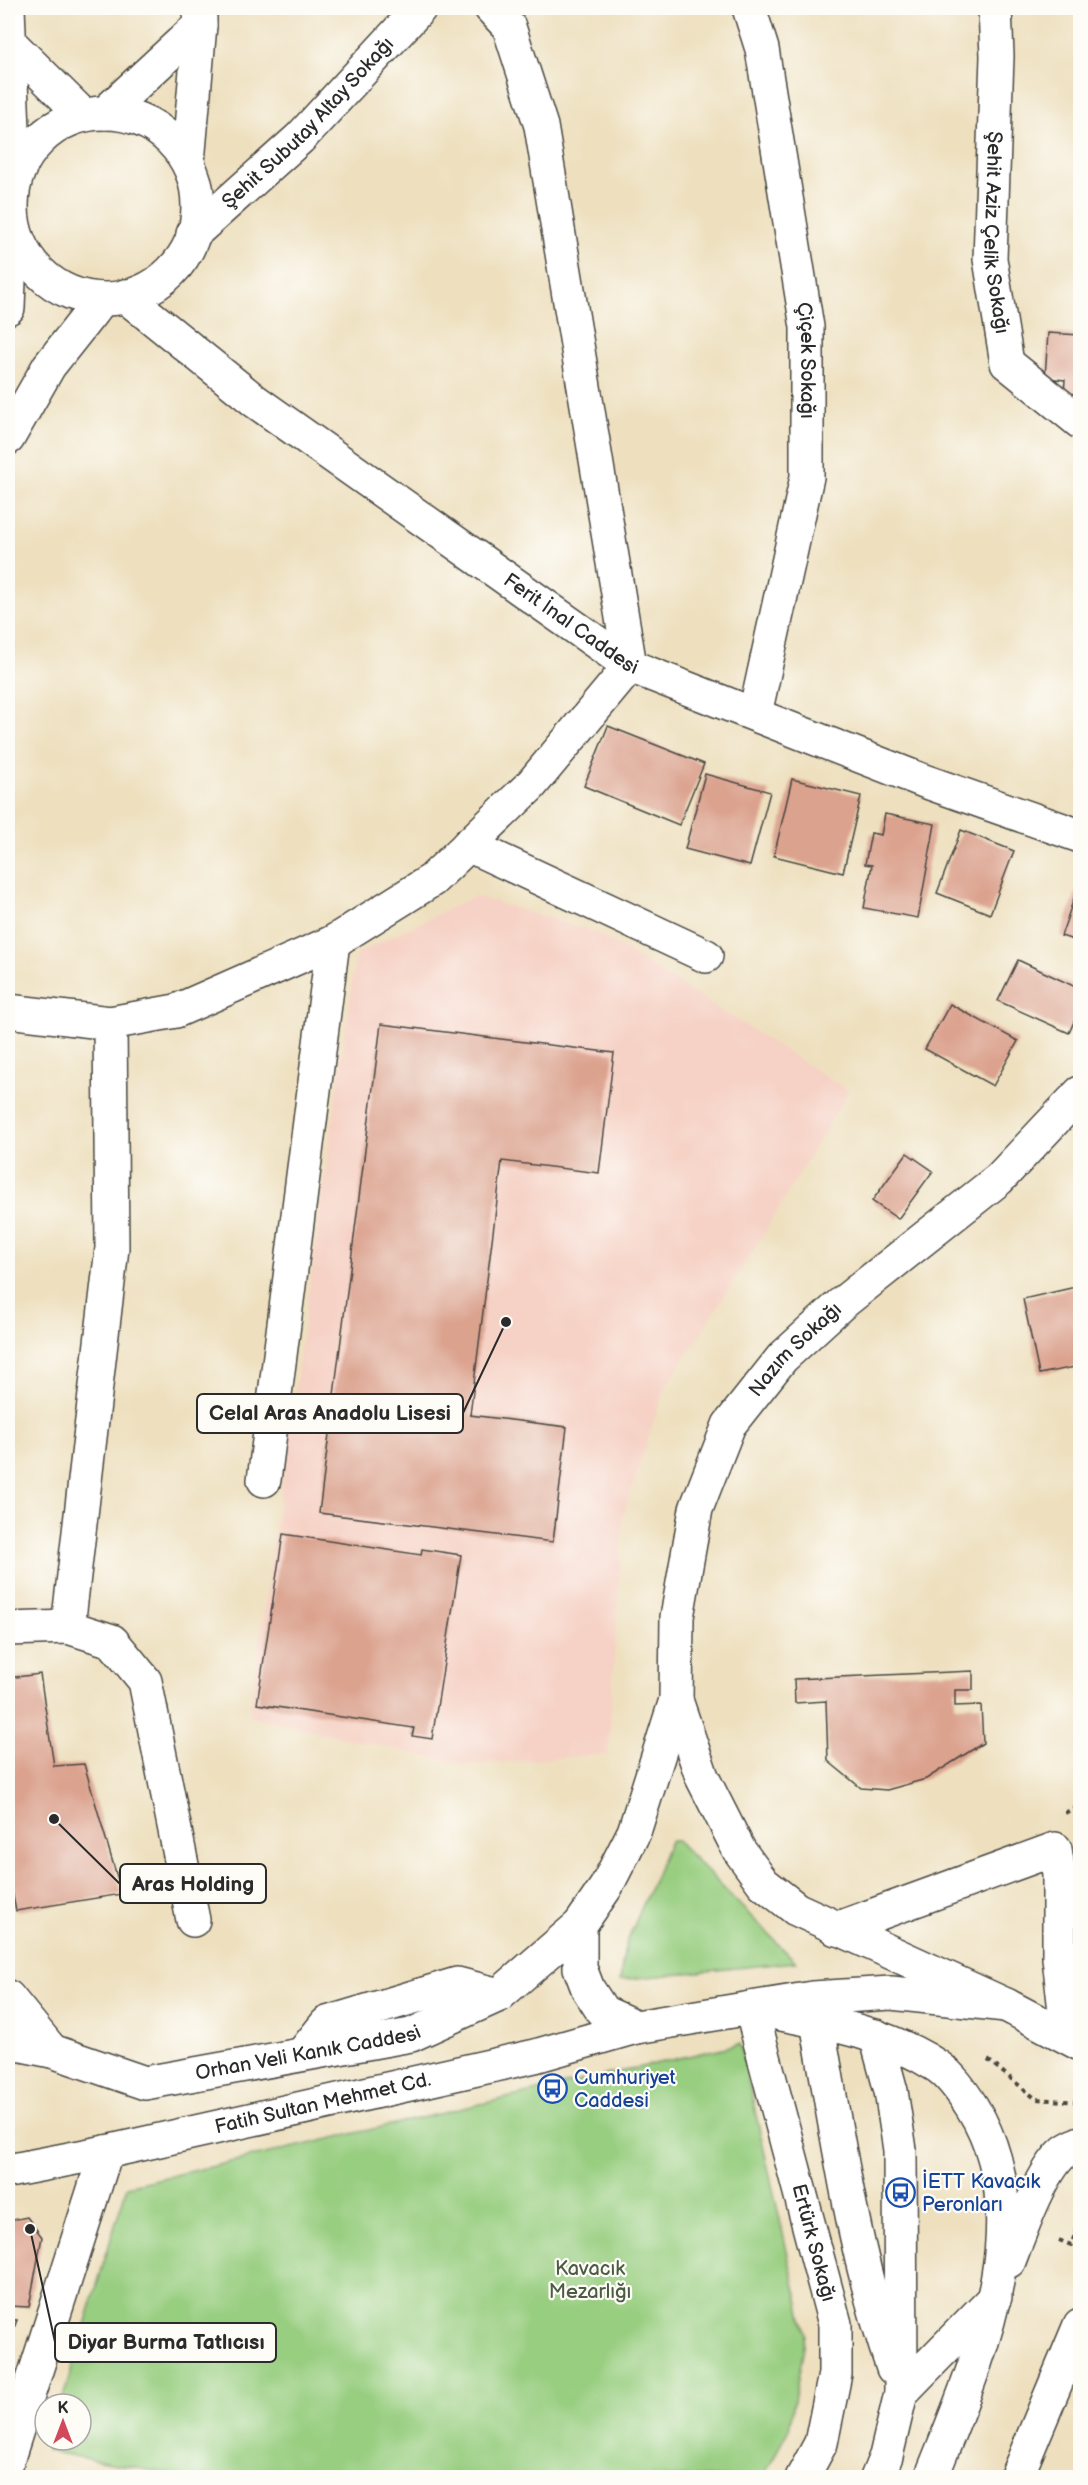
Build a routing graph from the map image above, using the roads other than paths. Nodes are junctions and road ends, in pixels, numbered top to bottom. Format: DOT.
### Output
graph roads {
  1 [pos="8,8"];
  2 [pos="420,8"];
  3 [pos="491,8"];
  4 [pos="749,8"];
  5 [pos="995,8"];
  6 [pos="200,16"];
  7 [pos="8,41"];
  8 [pos="94,114"];
  9 [pos="188,162"];
  10 [pos="13,191"];
  11 [pos="193,234"];
  12 [pos="113,297"];
  13 [pos="8,308"];
  14 [pos="1080,422"];
  15 [pos="8,438"];
  16 [pos="630,666"];
  17 [pos="755,714"];
  18 [pos="1080,836"];
  19 [pos="468,845"];
  20 [pos="333,942"];
  21 [pos="706,956"];
  22 [pos="8,1011"];
  23 [pos="110,1023"];
  24 [pos="1080,1093"];
  25 [pos="264,1480"];
  26 [pos="68,1627"];
  27 [pos="8,1629"];
  28 [pos="676,1700"];
  29 [pos="193,1920"];
  30 [pos="580,1924"];
  31 [pos="836,1929"];
  32 [pos="8,1997"];
  33 [pos="1006,2005"];
  34 [pos="751,2008"];
  35 [pos="817,2022"];
  36 [pos="636,2027"];
  37 [pos="876,2036"];
  38 [pos="8,2042"];
  39 [pos="1080,2043"];
  40 [pos="52,2051"];
  41 [pos="1080,2143"];
  42 [pos="106,2152"];
  43 [pos="8,2171"];
  44 [pos="995,2297"];
  45 [pos="1080,2325"];
  46 [pos="901,2393"];
  47 [pos="8,2458"];
  48 [pos="802,2478"];
  49 [pos="877,2478"];
  50 [pos="931,2478"];
  51 [pos="1016,2478"];
  1 -- 7 [label="main road"];
  2 -- 11 [label="main road, Şehit Subutay Altay Sokağı"];
  3 -- 16 [label="main road"];
  4 -- 17 [label="main road, Çiçek Sokağı"];
  5 -- 14 [label="main road, Şehit Aziz Çelik Sokağı"];
  6 -- 8 [label="main road"];
  6 -- 9 [label="main road"];
  7 -- 8 [label="main road"];
  7 -- 10 [label="main road"];
  8 -- 9 [label="main road"];
  8 -- 10 [label="main road"];
  9 -- 11 [label="main road"];
  10 -- 12 [label="main road"];
  10 -- 13 [label="main road"];
  11 -- 12 [label="main road"];
  12 -- 15 [label="main road"];
  12 -- 16 [label="main road, Ferit İnal Caddesi"];
  16 -- 17 [label="main road, Ferit İnal Caddesi"];
  16 -- 19 [label="main road"];
  17 -- 18 [label="main road, Ferit İnal Caddesi"];
  19 -- 20 [label="main road"];
  19 -- 21 [label="main road"];
  20 -- 23 [label="main road"];
  20 -- 25 [label="main road"];
  22 -- 23 [label="main road"];
  23 -- 26 [label="main road"];
  24 -- 28 [label="main road, Nazım Sokağı"];
  26 -- 27 [label="main road"];
  26 -- 29 [label="main road"];
  28 -- 30 [label="main road, Orhan Veli Kanık Caddesi"];
  28 -- 31 [label="main road"];
  30 -- 36 [label="main road"];
  30 -- 40 [label="main road, Orhan Veli Kanık Caddesi"];
  31 -- 33 [label="main road"];
  31 -- 39 [label="main road"];
  32 -- 40 [label="main road"];
  33 -- 34 [label="main road, Fatih Sultan Mehmet Cd."];
  33 -- 39 [label="main road"];
  34 -- 35 [label="main road"];
  34 -- 36 [label="main road, Fatih Sultan Mehmet Cd."];
  34 -- 48 [label="main road, Ertürk Sokağı"];
  35 -- 37 [label="main road"];
  35 -- 46 [label="main road"];
  36 -- 42 [label="main road, Fatih Sultan Mehmet Cd."];
  37 -- 44 [label="main road"];
  37 -- 46 [label="main road"];
  38 -- 40 [label="main road, Orhan Veli Kanık Caddesi"];
  41 -- 44 [label="main road"];
  42 -- 43 [label="main road, Fatih Sultan Mehmet Cd."];
  42 -- 47 [label="main road"];
  44 -- 46 [label="main road"];
  44 -- 50 [label="main road"];
  45 -- 51 [label="main road"];
  46 -- 49 [label="main road"];
}
